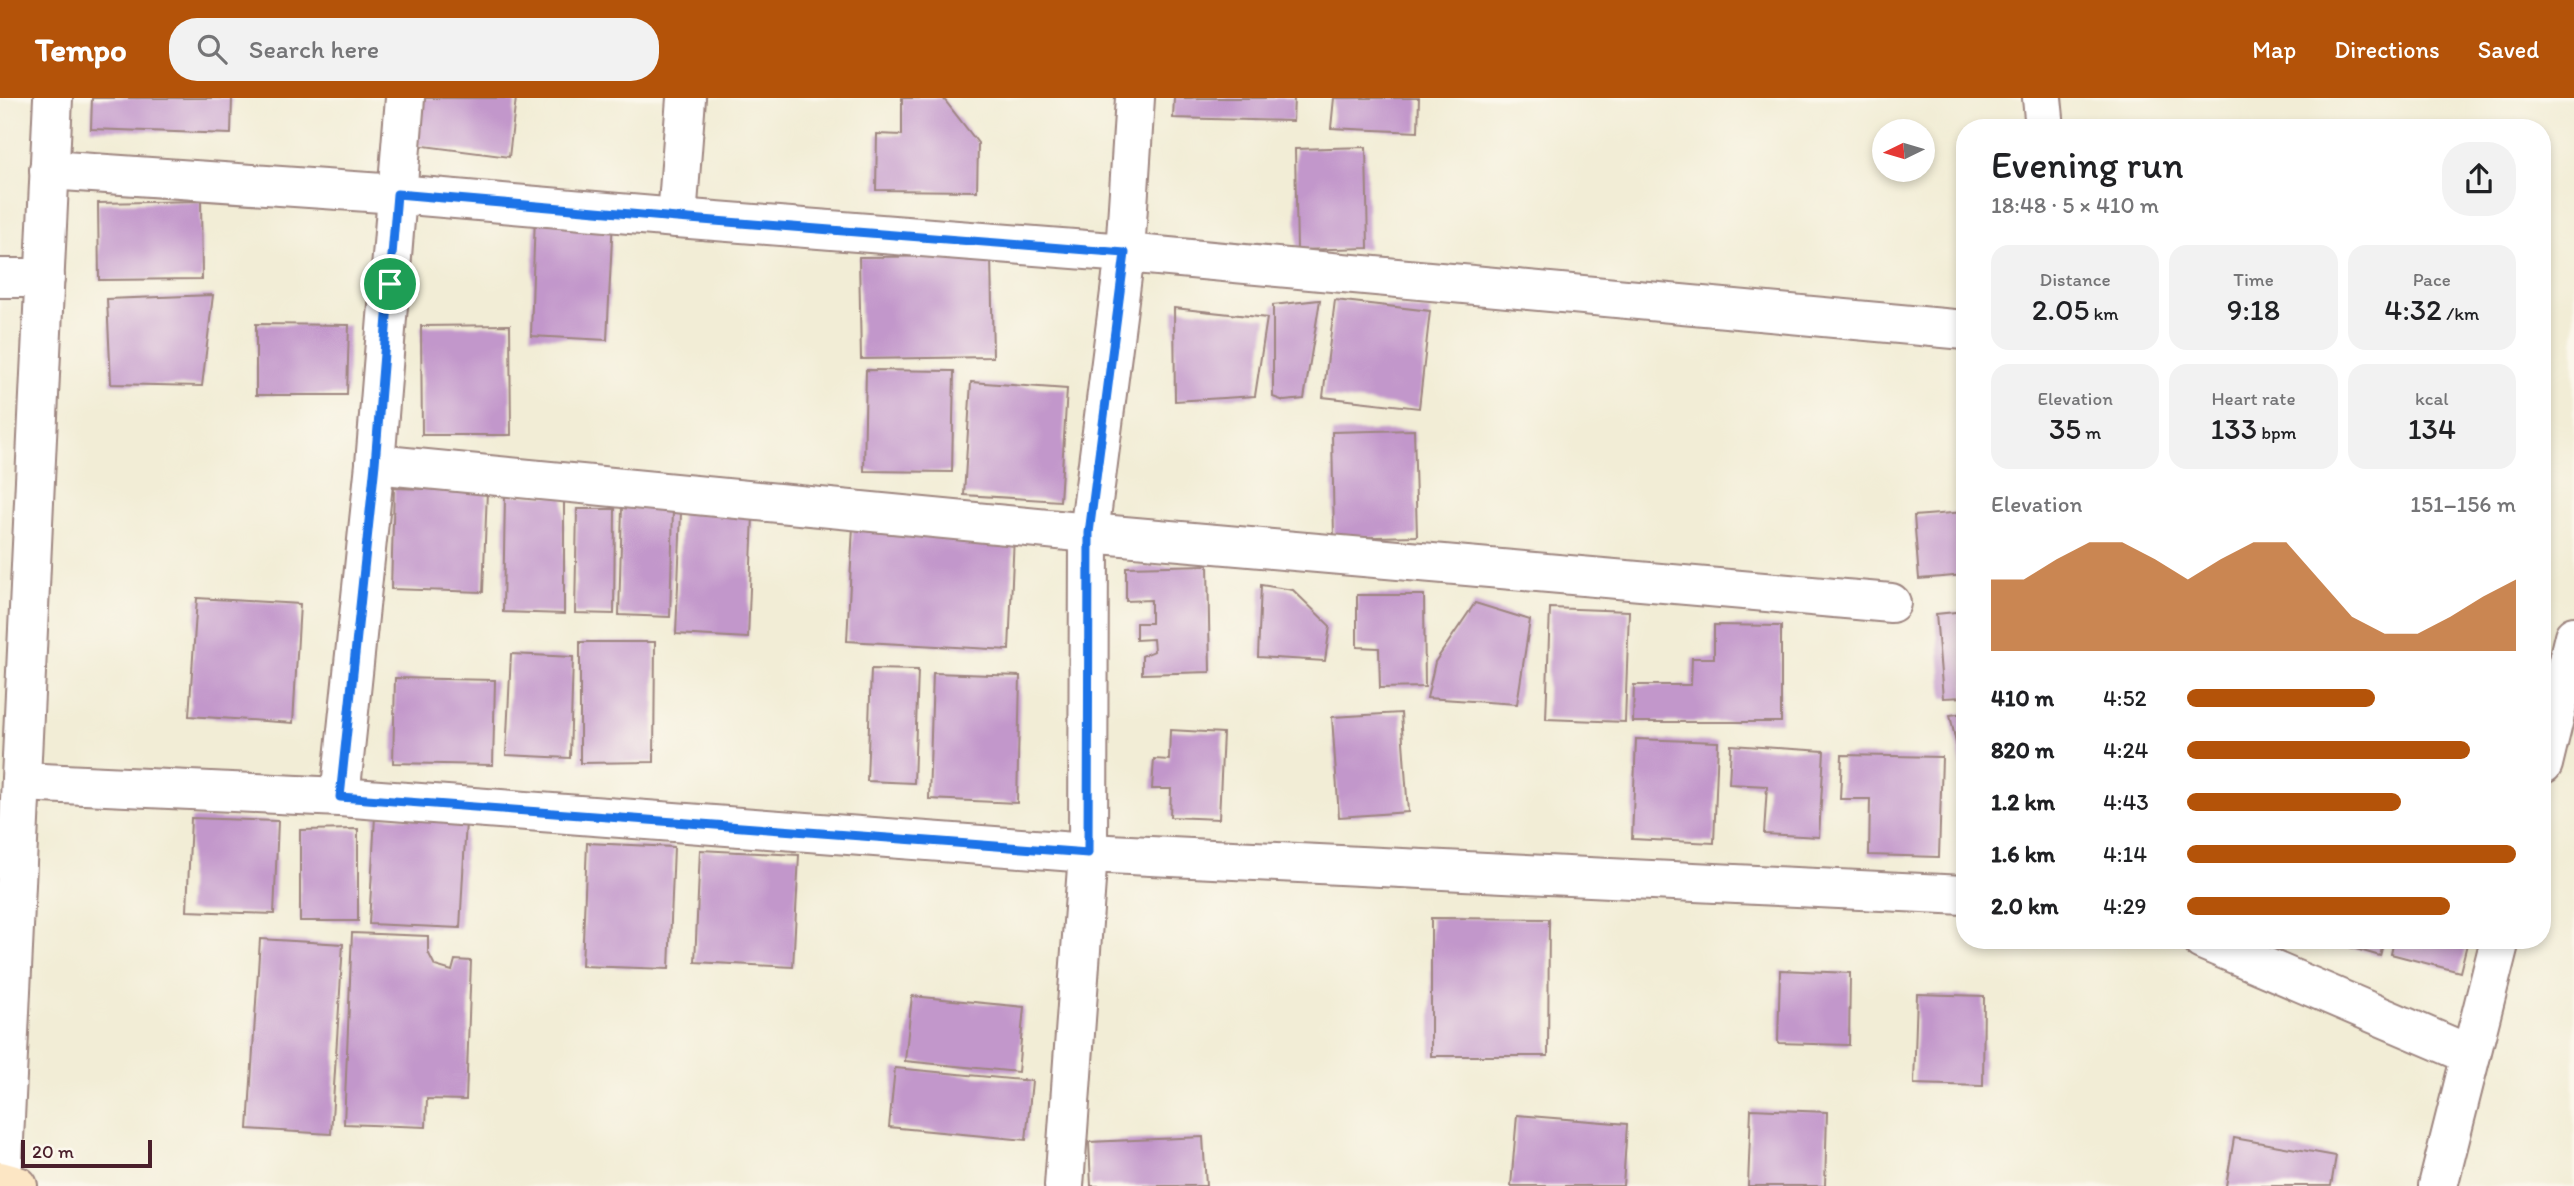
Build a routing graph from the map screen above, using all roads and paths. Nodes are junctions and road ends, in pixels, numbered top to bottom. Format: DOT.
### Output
graph roads {
  1 [pos="53,98"];
  2 [pos="405,98"];
  3 [pos="686,98"];
  4 [pos="1135,98"];
  5 [pos="2042,98"];
  6 [pos="2044,119"];
  7 [pos="49,170"];
  8 [pos="397,194"];
  9 [pos="677,218"];
  10 [pos="1125,253"];
  11 [pos="0,278"];
  12 [pos="45,278"];
  13 [pos="1956,329"];
  14 [pos="375,464"];
  15 [pos="1089,533"];
  16 [pos="1891,603"];
  17 [pos="2574,636"];
  18 [pos="2551,731"];
  19 [pos="21,782"];
  20 [pos="340,797"];
  21 [pos="1088,853"];
  22 [pos="1956,895"];
  23 [pos="2223,949"];
  24 [pos="2498,949"];
  25 [pos="2471,1055"];
  26 [pos="7,1183"];
  27 [pos="1064,1186"];
  28 [pos="2438,1186"];
  1 -- 7 [label="street"];
  2 -- 8 [label="street"];
  3 -- 9 [label="street"];
  4 -- 10 [label="street"];
  5 -- 6 [label="street"];
  7 -- 8 [label="street"];
  7 -- 12 [label="street"];
  8 -- 9 [label="street"];
  8 -- 14 [label="street"];
  9 -- 10 [label="street"];
  10 -- 13 [label="street"];
  10 -- 15 [label="street"];
  11 -- 12 [label="street"];
  12 -- 19 [label="street"];
  14 -- 15 [label="street"];
  14 -- 20 [label="street"];
  15 -- 16 [label="street"];
  15 -- 21 [label="street"];
  17 -- 18 [label="street"];
  19 -- 20 [label="street"];
  19 -- 26 [label="street"];
  20 -- 21 [label="street"];
  21 -- 22 [label="street"];
  21 -- 27 [label="street"];
  23 -- 25 [label="street"];
  24 -- 25 [label="street"];
  25 -- 28 [label="street"];
}
